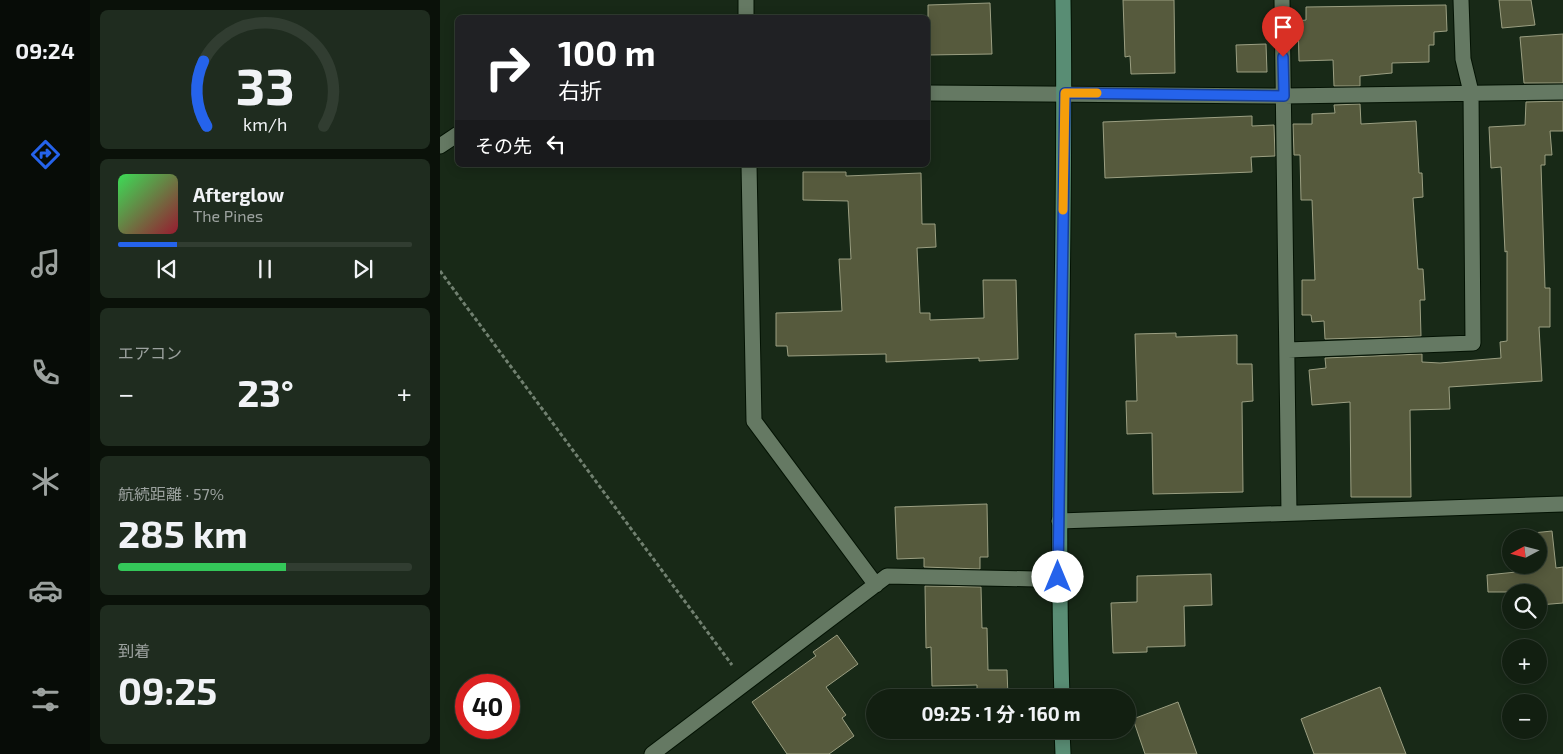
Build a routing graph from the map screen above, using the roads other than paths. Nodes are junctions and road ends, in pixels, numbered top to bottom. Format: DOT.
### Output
graph roads {
  1 [pos="746,0"];
  2 [pos="1063,0"];
  3 [pos="1282,0"];
  4 [pos="1461,0"];
  5 [pos="746,15"];
  6 [pos="1471,92"];
  7 [pos="1563,92"];
  8 [pos="930,93"];
  9 [pos="1065,93"];
  10 [pos="1284,96"];
  11 [pos="455,136"];
  12 [pos="440,146"];
  13 [pos="749,167"];
  14 [pos="1288,350"];
  15 [pos="1563,504"];
  16 [pos="1289,513"];
  17 [pos="1059,521"];
  18 [pos="1058,577"];
  19 [pos="876,585"];
  20 [pos="1062,689"];
  21 [pos="1062,739"];
  22 [pos="652,754"];
  23 [pos="1063,754"];
  1 -- 5 [label="street"];
  2 -- 9 [label="street"];
  3 -- 10 [label="street"];
  4 -- 6 [label="street"];
  6 -- 7 [label="street"];
  6 -- 10 [label="street"];
  6 -- 14 [label="street"];
  8 -- 9 [label="street"];
  9 -- 10 [label="street"];
  9 -- 17 [label="street"];
  10 -- 14 [label="street"];
  11 -- 12 [label="street"];
  13 -- 19 [label="street"];
  14 -- 16 [label="street"];
  15 -- 16 [label="street"];
  16 -- 17 [label="street"];
  17 -- 18 [label="street"];
  18 -- 19 [label="street"];
  18 -- 20 [label="street"];
  19 -- 22 [label="street"];
  21 -- 23 [label="street"];
}
